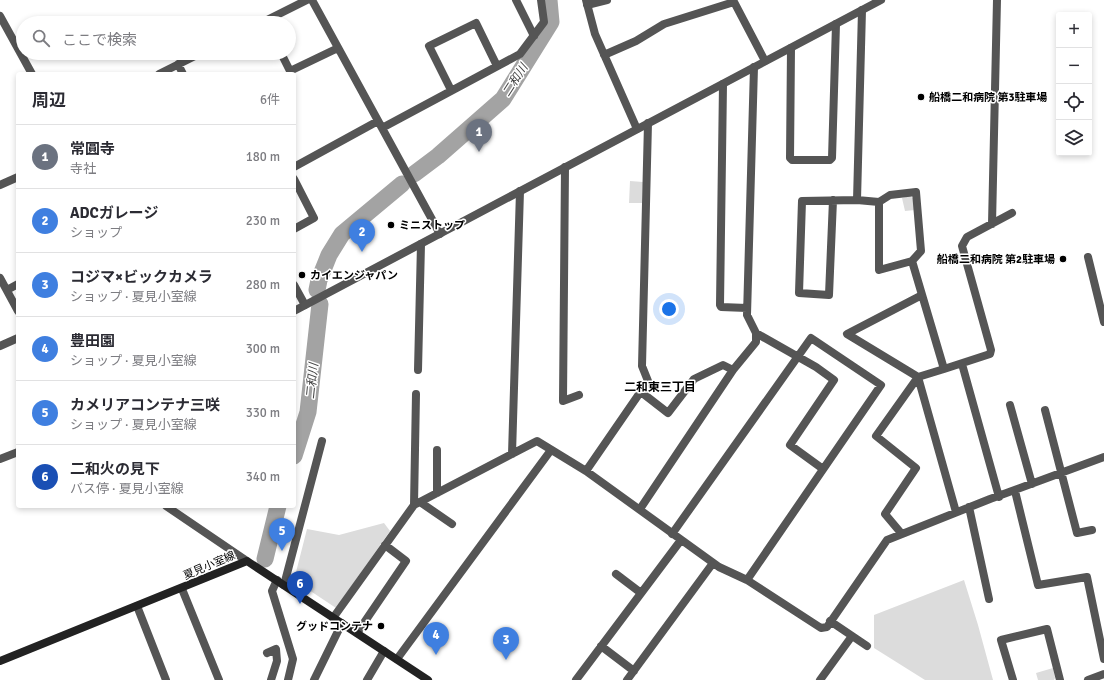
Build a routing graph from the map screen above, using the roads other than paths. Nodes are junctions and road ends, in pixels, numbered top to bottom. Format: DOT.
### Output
graph roads {
  1 [pos="307,0"];
  2 [pos="312,0"];
  3 [pos="516,0"];
  4 [pos="542,0"];
  5 [pos="607,0"];
  6 [pos="881,0"];
  7 [pos="997,0"];
  8 [pos="734,1"];
  9 [pos="586,3"];
  10 [pos="862,10"];
  11 [pos="0,16"];
  12 [pos="275,16"];
  13 [pos="836,24"];
  14 [pos="534,36"];
  15 [pos="16,45"];
  16 [pos="338,48"];
  17 [pos="791,48"];
  18 [pos="604,55"];
  19 [pos="24,60"];
  20 [pos="186,60"];
  21 [pos="284,60"];
  22 [pos="765,61"];
  23 [pos="178,64"];
  24 [pos="497,66"];
  25 [pos="754,67"];
  26 [pos="31,72"];
  27 [pos="163,72"];
  28 [pos="182,72"];
  29 [pos="723,84"];
  30 [pos="451,90"];
  31 [pos="648,124"];
  32 [pos="380,125"];
  33 [pos="637,129"];
  34 [pos="296,166"];
  35 [pos="566,167"];
  36 [pos="16,178"];
  37 [pos="296,184"];
  38 [pos="0,185"];
  39 [pos="520,191"];
  40 [pos="833,200"];
  41 [pos="857,200"];
  42 [pos="879,202"];
  43 [pos="1012,213"];
  44 [pos="992,224"];
  45 [pos="296,228"];
  46 [pos="440,234"];
  47 [pos="421,244"];
  48 [pos="1088,257"];
  49 [pos="912,261"];
  50 [pos="0,278"];
  51 [pos="16,285"];
  52 [pos="296,289"];
  53 [pos="6,290"];
  54 [pos="922,295"];
  55 [pos="305,305"];
  56 [pos="16,308"];
  57 [pos="747,308"];
  58 [pos="296,310"];
  59 [pos="1104,322"];
  60 [pos="756,333"];
  61 [pos="16,339"];
  62 [pos="0,346"];
  63 [pos="798,357"];
  64 [pos="962,364"];
  65 [pos="944,369"];
  66 [pos="418,370"];
  67 [pos="733,370"];
  68 [pos="918,377"];
  69 [pos="642,392"];
  70 [pos="416,394"];
  71 [pos="579,395"];
  72 [pos="1010,405"];
  73 [pos="1045,410"];
  74 [pos="322,441"];
  75 [pos="437,450"];
  76 [pos="551,450"];
  77 [pos="16,453"];
  78 [pos="512,454"];
  79 [pos="1104,456"];
  80 [pos="0,459"];
  81 [pos="823,469"];
  82 [pos="586,471"];
  83 [pos="1061,473"];
  84 [pos="1032,484"];
  85 [pos="1015,491"];
  86 [pos="437,493"];
  87 [pos="999,497"];
  88 [pos="417,504"];
  89 [pos="969,507"];
  90 [pos="169,508"];
  91 [pos="640,509"];
  92 [pos="956,512"];
  93 [pos="452,524"];
  94 [pos="1092,530"];
  95 [pos="901,533"];
  96 [pos="672,534"];
  97 [pos="681,540"];
  98 [pos="385,545"];
  99 [pos="247,561"];
  100 [pos="713,563"];
  101 [pos="616,574"];
  102 [pos="277,580"];
  103 [pos="747,580"];
  104 [pos="284,585"];
  105 [pos="182,589"];
  106 [pos="641,593"];
  107 [pos="989,599"];
  108 [pos="137,606"];
  109 [pos="333,618"];
  110 [pos="830,621"];
  111 [pos="342,623"];
  112 [pos="357,633"];
  113 [pos="852,636"];
  114 [pos="601,646"];
  115 [pos="867,646"];
  116 [pos="384,651"];
  117 [pos="267,653"];
  118 [pos="397,659"];
  119 [pos="1104,659"];
  120 [pos="0,661"];
  121 [pos="634,671"];
  122 [pos="1104,674"];
  123 [pos="166,680"];
  124 [pos="219,680"];
  125 [pos="270,680"];
  126 [pos="288,680"];
  127 [pos="314,680"];
  128 [pos="367,680"];
  129 [pos="426,680"];
  130 [pos="576,680"];
  131 [pos="627,680"];
  132 [pos="820,680"];
  133 [pos="1013,680"];
  134 [pos="1060,680"];
  135 [pos="1088,680"];
  1 -- 12 [label="street"];
  2 -- 16 [label="street"];
  3 -- 14 [label="street"];
  4 -- 14 [label="street"];
  5 -- 9 [label="street"];
  6 -- 10 [label="street"];
  7 -- 44 [label="street"];
  8 -- 18 [label="street"];
  8 -- 22 [label="street"];
  9 -- 18 [label="street"];
  10 -- 13 [label="street"];
  10 -- 41 [label="street"];
  11 -- 15 [label="street"];
  13 -- 17 [label="street"];
  13 -- 17 [label="street"];
  14 -- 24 [label="street"];
  16 -- 21 [label="street"];
  16 -- 32 [label="street"];
  17 -- 22 [label="street"];
  18 -- 33 [label="street"];
  19 -- 26 [label="street"];
  20 -- 23 [label="street"];
  22 -- 25 [label="street"];
  23 -- 27 [label="street"];
  23 -- 28 [label="street"];
  24 -- 30 [label="street"];
  24 -- 30 [label="street"];
  25 -- 29 [label="street"];
  25 -- 57 [label="street"];
  29 -- 31 [label="street"];
  29 -- 57 [label="street"];
  30 -- 32 [label="street"];
  31 -- 33 [label="street"];
  31 -- 69 [label="street"];
  32 -- 34 [label="street"];
  32 -- 46 [label="street"];
  33 -- 35 [label="street"];
  35 -- 39 [label="street"];
  35 -- 71 [label="street"];
  36 -- 38 [label="street"];
  37 -- 45 [label="street"];
  39 -- 46 [label="street"];
  39 -- 78 [label="street"];
  40 -- 40 [label="street"];
  40 -- 41 [label="street"];
  41 -- 42 [label="street"];
  42 -- 49 [label="street"];
  42 -- 49 [label="street"];
  43 -- 44 [label="street"];
  44 -- 64 [label="street"];
  46 -- 47 [label="street"];
  47 -- 55 [label="street"];
  47 -- 66 [label="street"];
  48 -- 59 [label="street"];
  49 -- 54 [label="street"];
  50 -- 53 [label="street"];
  51 -- 53 [label="street"];
  52 -- 55 [label="street"];
  53 -- 56 [label="street"];
  54 -- 65 [label="street"];
  54 -- 68 [label="street"];
  55 -- 58 [label="street"];
  57 -- 60 [label="street"];
  60 -- 63 [label="street"];
  60 -- 67 [label="street"];
  61 -- 62 [label="street"];
  63 -- 81 [label="street"];
  63 -- 81 [label="street"];
  63 -- 96 [label="street"];
  64 -- 65 [label="street"];
  64 -- 87 [label="street"];
  65 -- 68 [label="street"];
  67 -- 69 [label="street"];
  67 -- 91 [label="street"];
  68 -- 92 [label="street"];
  68 -- 95 [label="street"];
  69 -- 82 [label="street"];
  70 -- 88 [label="street"];
  72 -- 84 [label="street"];
  73 -- 83 [label="street"];
  74 -- 104 [label="street"];
  75 -- 86 [label="street"];
  76 -- 78 [label="street"];
  76 -- 82 [label="street"];
  76 -- 118 [label="street"];
  77 -- 80 [label="street"];
  78 -- 86 [label="street"];
  79 -- 83 [label="street"];
  81 -- 103 [label="street"];
  82 -- 91 [label="street"];
  83 -- 84 [label="street"];
  83 -- 94 [label="street"];
  84 -- 85 [label="street"];
  85 -- 87 [label="street"];
  85 -- 119 [label="street"];
  86 -- 88 [label="street"];
  87 -- 89 [label="street"];
  88 -- 93 [label="street"];
  88 -- 98 [label="street"];
  89 -- 92 [label="street"];
  89 -- 107 [label="street"];
  90 -- 99 [label="street"];
  91 -- 96 [label="street"];
  92 -- 95 [label="street"];
  95 -- 110 [label="street"];
  96 -- 97 [label="street"];
  97 -- 100 [label="street"];
  97 -- 106 [label="street"];
  98 -- 109 [label="street"];
  98 -- 112 [label="street"];
  99 -- 102 [label="main road, 夏見小室線"];
  99 -- 105 [label="main road, 夏見小室線"];
  100 -- 103 [label="street"];
  100 -- 121 [label="street"];
  101 -- 106 [label="street"];
  102 -- 104 [label="main road, 夏見小室線"];
  102 -- 126 [label="street"];
  103 -- 110 [label="street"];
  104 -- 109 [label="main road, 夏見小室線"];
  105 -- 108 [label="main road, 夏見小室線"];
  105 -- 124 [label="street"];
  106 -- 114 [label="street"];
  108 -- 120 [label="main road, 夏見小室線"];
  108 -- 123 [label="street"];
  109 -- 111 [label="main road, 夏見小室線"];
  110 -- 113 [label="street"];
  111 -- 112 [label="main road, 夏見小室線"];
  111 -- 127 [label="street"];
  112 -- 116 [label="main road, 夏見小室線"];
  113 -- 115 [label="street"];
  113 -- 132 [label="street"];
  114 -- 121 [label="street"];
  114 -- 130 [label="street"];
  116 -- 118 [label="main road, 夏見小室線"];
  116 -- 128 [label="street"];
  117 -- 125 [label="street"];
  118 -- 129 [label="main road, 夏見小室線"];
  121 -- 131 [label="street"];
  122 -- 135 [label="street"];
  133 -- 134 [label="street"];
}
